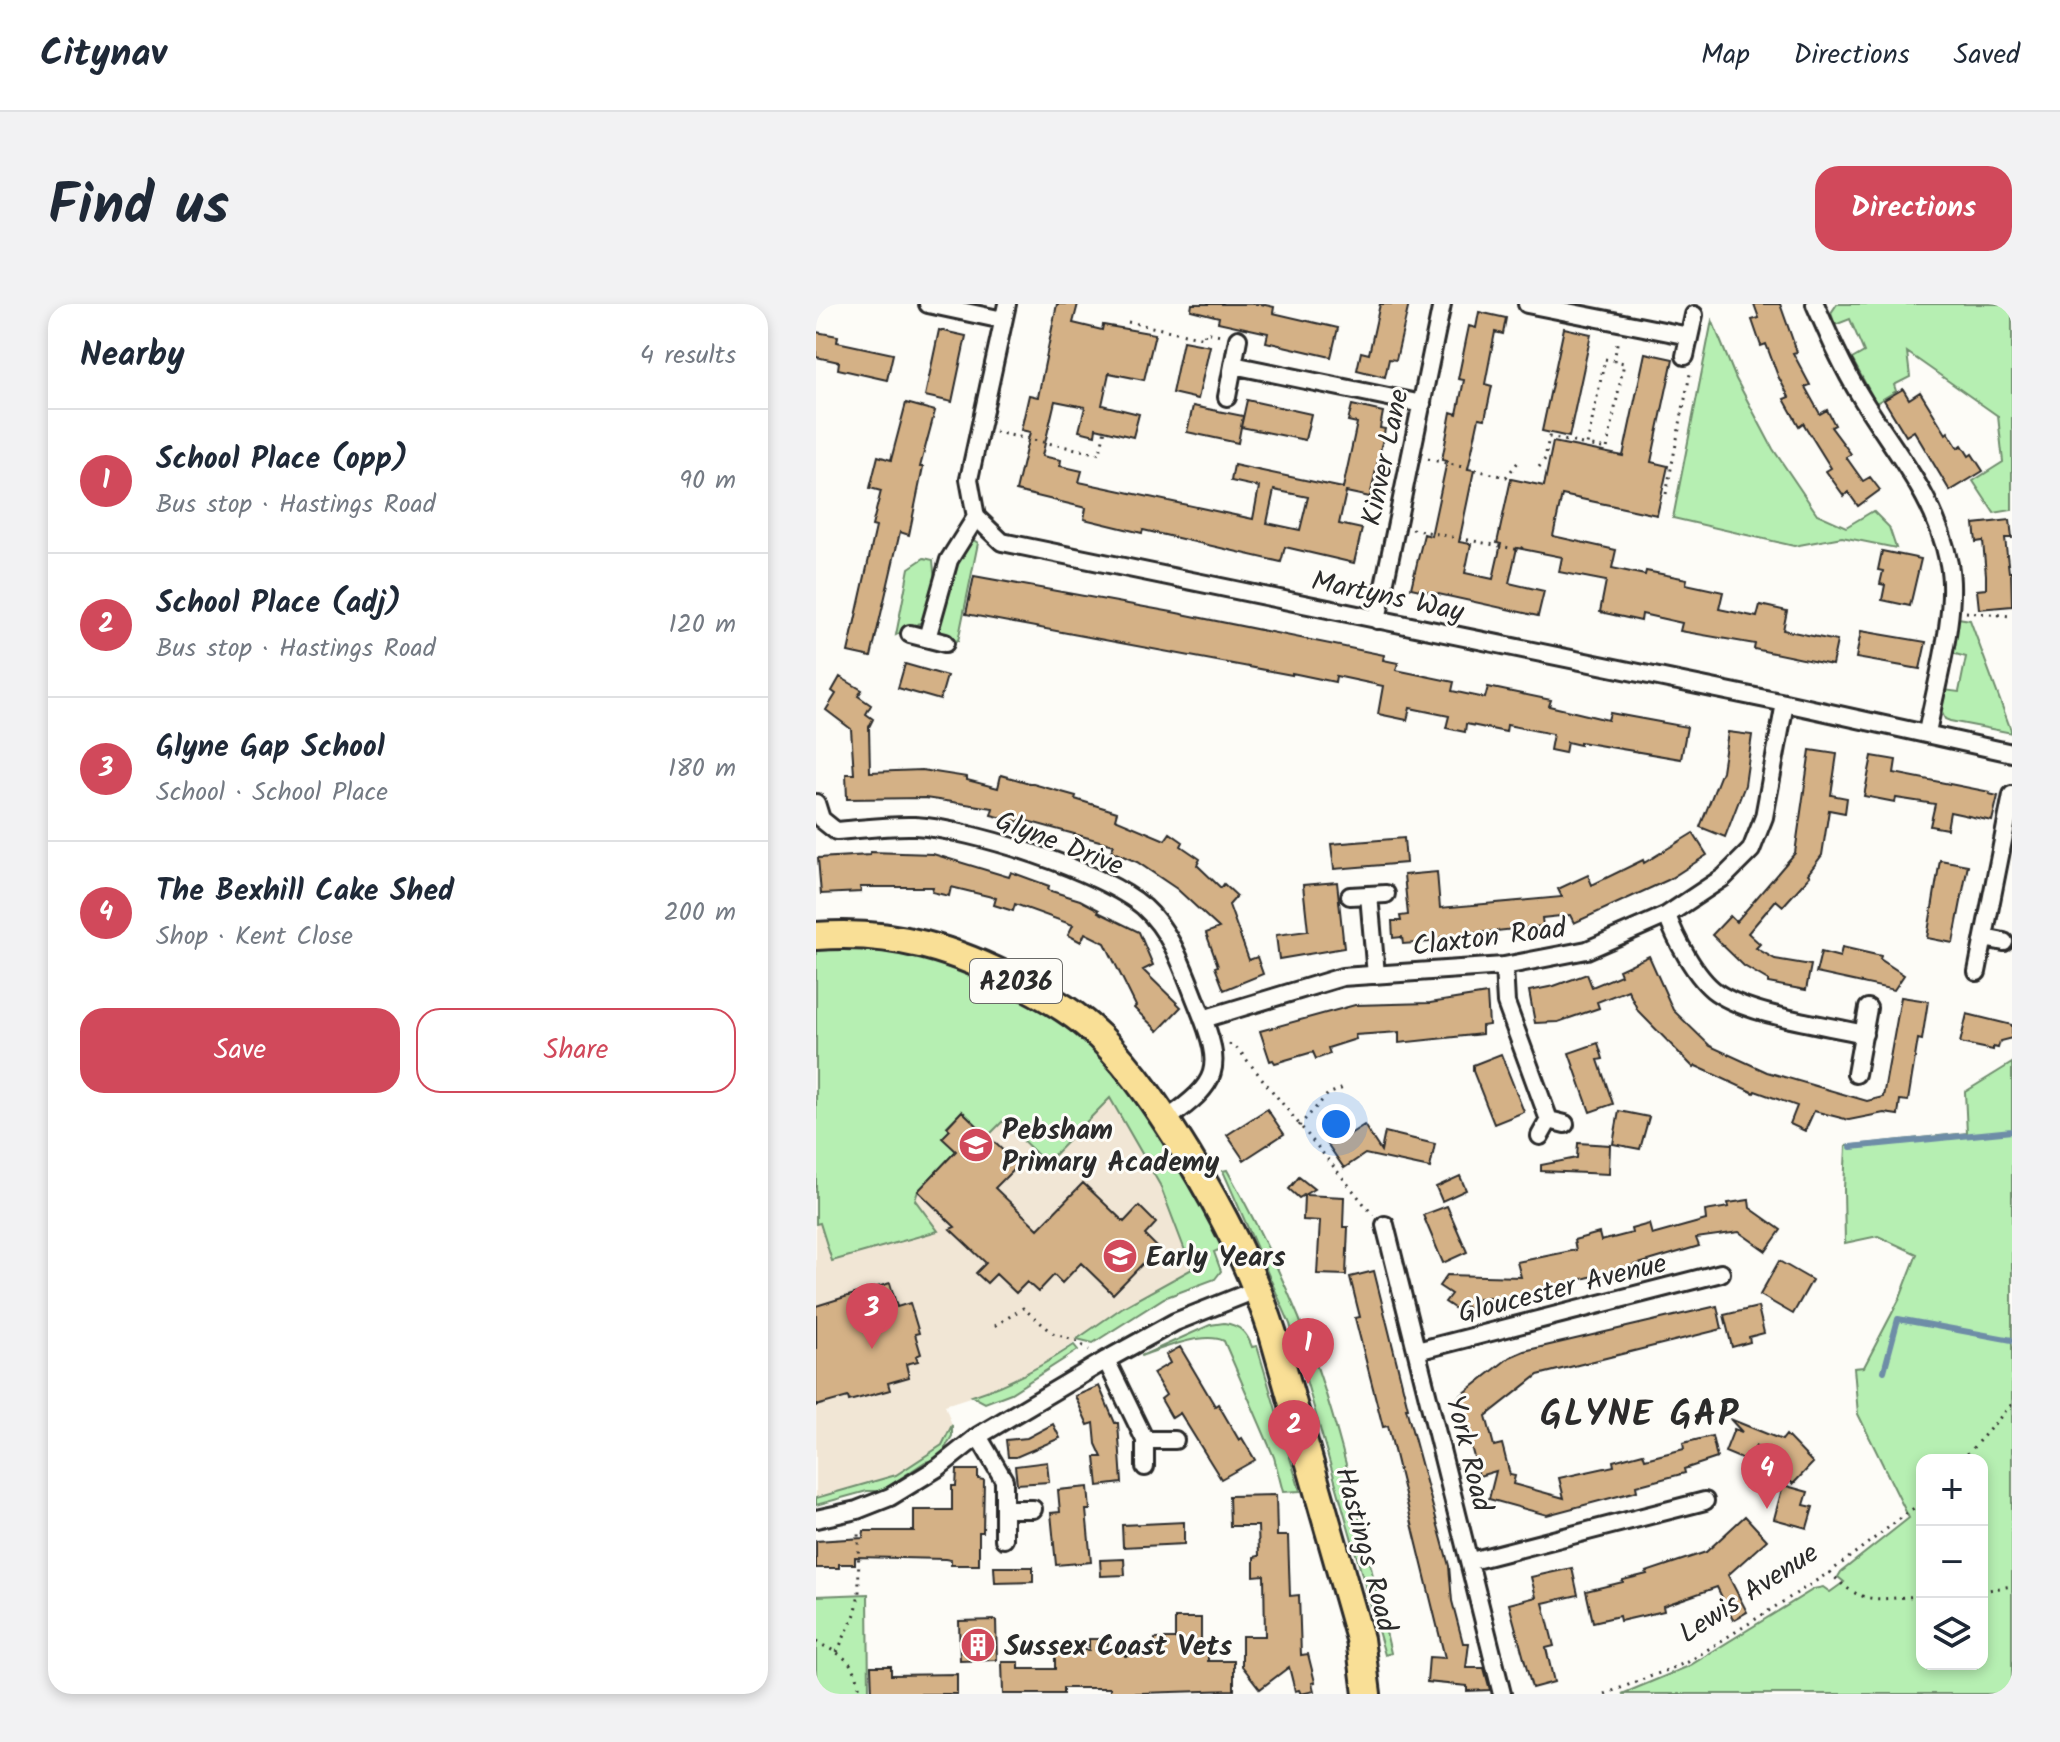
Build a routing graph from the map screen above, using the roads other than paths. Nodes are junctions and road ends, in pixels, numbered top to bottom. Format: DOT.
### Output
graph roads {
  1 [pos="928,304"];
  2 [pos="1442,304"];
  3 [pos="1527,304"];
  4 [pos="1815,304"];
  5 [pos="1005,312"];
  6 [pos="1694,315"];
  7 [pos="1689,336"];
  8 [pos="1230,337"];
  9 [pos="1688,363"];
  10 [pos="1233,365"];
  11 [pos="1227,397"];
  12 [pos="1422,404"];
  13 [pos="976,517"];
  14 [pos="1377,620"];
  15 [pos="945,643"];
  16 [pos="1785,703"];
  17 [pos="1927,733"];
  18 [pos="2012,753"];
  19 [pos="2012,795"];
  20 [pos="816,803"];
  21 [pos="1350,896"];
  22 [pos="1667,915"];
  23 [pos="816,936"];
  24 [pos="1984,938"];
  25 [pos="2004,942"];
  26 [pos="1504,966"];
  27 [pos="1977,972"];
  28 [pos="1376,975"];
  29 [pos="1868,1008"];
  30 [pos="1203,1019"];
  31 [pos="1864,1034"];
  32 [pos="1856,1074"];
  33 [pos="1166,1120"];
  34 [pos="1540,1136"];
  35 [pos="1385,1225"];
  36 [pos="1721,1273"];
  37 [pos="1258,1289"];
  38 [pos="1417,1351"];
  39 [pos="1106,1360"];
  40 [pos="978,1436"];
  41 [pos="1145,1440"];
  42 [pos="1175,1440"];
  43 [pos="1145,1467"];
  44 [pos="1705,1501"];
  45 [pos="1004,1509"];
  46 [pos="1033,1509"];
  47 [pos="816,1519"];
  48 [pos="1004,1539"];
  49 [pos="1471,1561"];
  50 [pos="1366,1689"];
  51 [pos="1502,1694"];
  1 -- 5 [label="street"];
  2 -- 12 [label="street, Kinver Lane"];
  3 -- 7 [label="street"];
  4 -- 17 [label="street"];
  5 -- 13 [label="street"];
  6 -- 7 [label="street"];
  7 -- 9 [label="street"];
  8 -- 10 [label="street"];
  10 -- 11 [label="street"];
  10 -- 12 [label="street"];
  12 -- 14 [label="street, Kinver Lane"];
  13 -- 14 [label="street, Martyns Way"];
  13 -- 15 [label="street"];
  14 -- 16 [label="street, Martyns Way"];
  16 -- 17 [label="street, Martyns Way"];
  16 -- 22 [label="street, Claxton Road"];
  17 -- 18 [label="street, Martyns Way"];
  19 -- 24 [label="street"];
  20 -- 30 [label="street, Glyne Drive"];
  21 -- 28 [label="street"];
  22 -- 26 [label="street, Claxton Road"];
  22 -- 31 [label="street"];
  23 -- 33 [label="main road, Hastings Road / A2036"];
  24 -- 25 [label="street"];
  24 -- 27 [label="street"];
  26 -- 28 [label="street, Claxton Road"];
  26 -- 34 [label="street"];
  28 -- 30 [label="street, Claxton Road"];
  29 -- 31 [label="street"];
  30 -- 33 [label="street, Glyne Drive"];
  31 -- 32 [label="street"];
  33 -- 37 [label="main road, Hastings Road / A2036"];
  35 -- 38 [label="street, York Road"];
  36 -- 38 [label="street, Gloucester Avenue"];
  37 -- 39 [label="street"];
  37 -- 50 [label="main road, Hastings Road / A2036"];
  38 -- 49 [label="street, York Road"];
  39 -- 40 [label="street"];
  39 -- 41 [label="street"];
  40 -- 45 [label="street"];
  40 -- 47 [label="street"];
  41 -- 42 [label="street"];
  41 -- 43 [label="street"];
  44 -- 49 [label="street"];
  45 -- 46 [label="street"];
  45 -- 48 [label="street"];
  49 -- 51 [label="street, York Road"];
}
